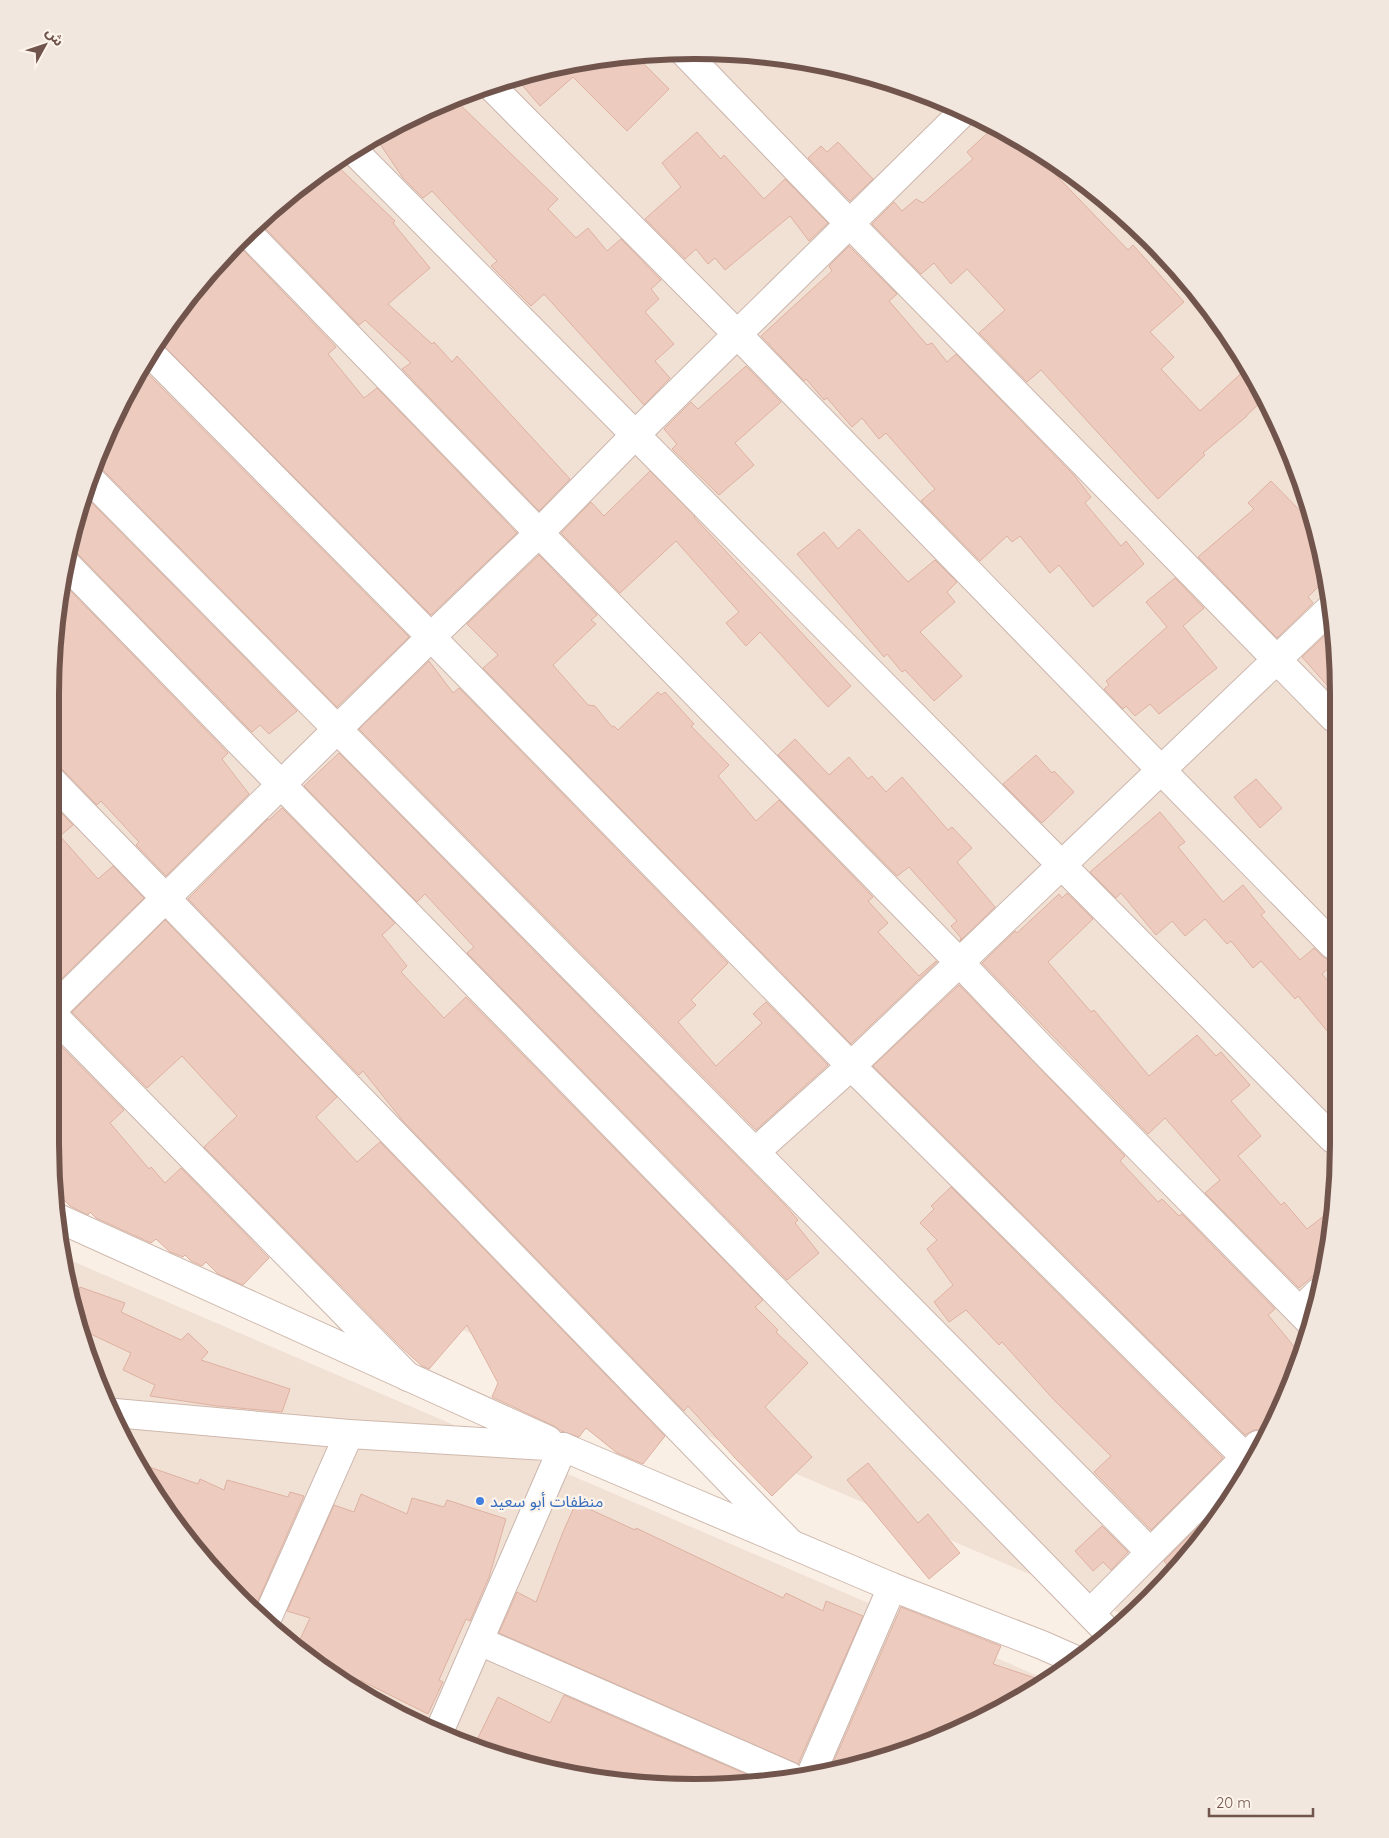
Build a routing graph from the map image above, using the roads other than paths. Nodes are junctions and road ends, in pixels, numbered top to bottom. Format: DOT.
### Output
graph roads {
  1 [pos="691,59"];
  2 [pos="495,91"];
  3 [pos="959,116"];
  4 [pos="358,155"];
  5 [pos="850,224"];
  6 [pos="253,238"];
  7 [pos="738,334"];
  8 [pos="155,358"];
  9 [pos="637,433"];
  10 [pos="94,484"];
  11 [pos="539,533"];
  12 [pos="71,569"];
  13 [pos="1325,613"];
  14 [pos="430,637"];
  15 [pos="1277,660"];
  16 [pos="1330,714"];
  17 [pos="337,729"];
  18 [pos="1161,770"];
  19 [pos="281,784"];
  20 [pos="59,788"];
  21 [pos="1060,866"];
  22 [pos="166,898"];
  23 [pos="1330,941"];
  24 [pos="959,962"];
  25 [pos="59,1003"];
  26 [pos="59,1021"];
  27 [pos="850,1066"];
  28 [pos="1330,1136"];
  29 [pos="755,1152"];
  30 [pos="69,1223"];
  31 [pos="1309,1308"];
  32 [pos="409,1377"];
  33 [pos="120,1415"];
  34 [pos="349,1434"];
  35 [pos="563,1447"];
  36 [pos="1249,1453"];
  37 [pos="1245,1460"];
  38 [pos="791,1544"];
  39 [pos="1150,1552"];
  40 [pos="892,1587"];
  41 [pos="1090,1613"];
  42 [pos="269,1615"];
  43 [pos="1105,1629"];
  44 [pos="479,1641"];
  45 [pos="1069,1657"];
  46 [pos="441,1727"];
  47 [pos="814,1768"];
  48 [pos="782,1773"];
  1 -- 5 [label="street"];
  2 -- 7 [label="street"];
  3 -- 5 [label="street"];
  4 -- 9 [label="street"];
  5 -- 7 [label="street"];
  5 -- 15 [label="street"];
  6 -- 11 [label="street"];
  7 -- 9 [label="street"];
  7 -- 18 [label="street"];
  8 -- 14 [label="street"];
  9 -- 11 [label="street"];
  9 -- 21 [label="street"];
  10 -- 17 [label="street"];
  11 -- 14 [label="street"];
  11 -- 24 [label="street"];
  12 -- 19 [label="street"];
  13 -- 15 [label="street"];
  14 -- 17 [label="street"];
  14 -- 27 [label="street"];
  15 -- 16 [label="street"];
  15 -- 18 [label="street"];
  17 -- 19 [label="street"];
  17 -- 29 [label="street"];
  18 -- 21 [label="street"];
  18 -- 23 [label="street"];
  19 -- 22 [label="street"];
  19 -- 41 [label="street"];
  20 -- 22 [label="street"];
  21 -- 24 [label="street"];
  21 -- 28 [label="street"];
  22 -- 25 [label="street"];
  22 -- 38 [label="street"];
  24 -- 27 [label="street"];
  24 -- 31 [label="street"];
  26 -- 32 [label="street"];
  27 -- 29 [label="street"];
  27 -- 36 [label="street"];
  29 -- 39 [label="street"];
  30 -- 32 [label="street"];
  32 -- 35 [label="street"];
  33 -- 34 [label="street"];
  34 -- 35 [label="street"];
  34 -- 42 [label="street"];
  35 -- 38 [label="street"];
  35 -- 44 [label="street"];
  37 -- 39 [label="street"];
  38 -- 40 [label="street"];
  39 -- 41 [label="street"];
  40 -- 45 [label="street"];
  40 -- 47 [label="street"];
  41 -- 43 [label="street"];
  44 -- 46 [label="street"];
  44 -- 48 [label="street"];
}
